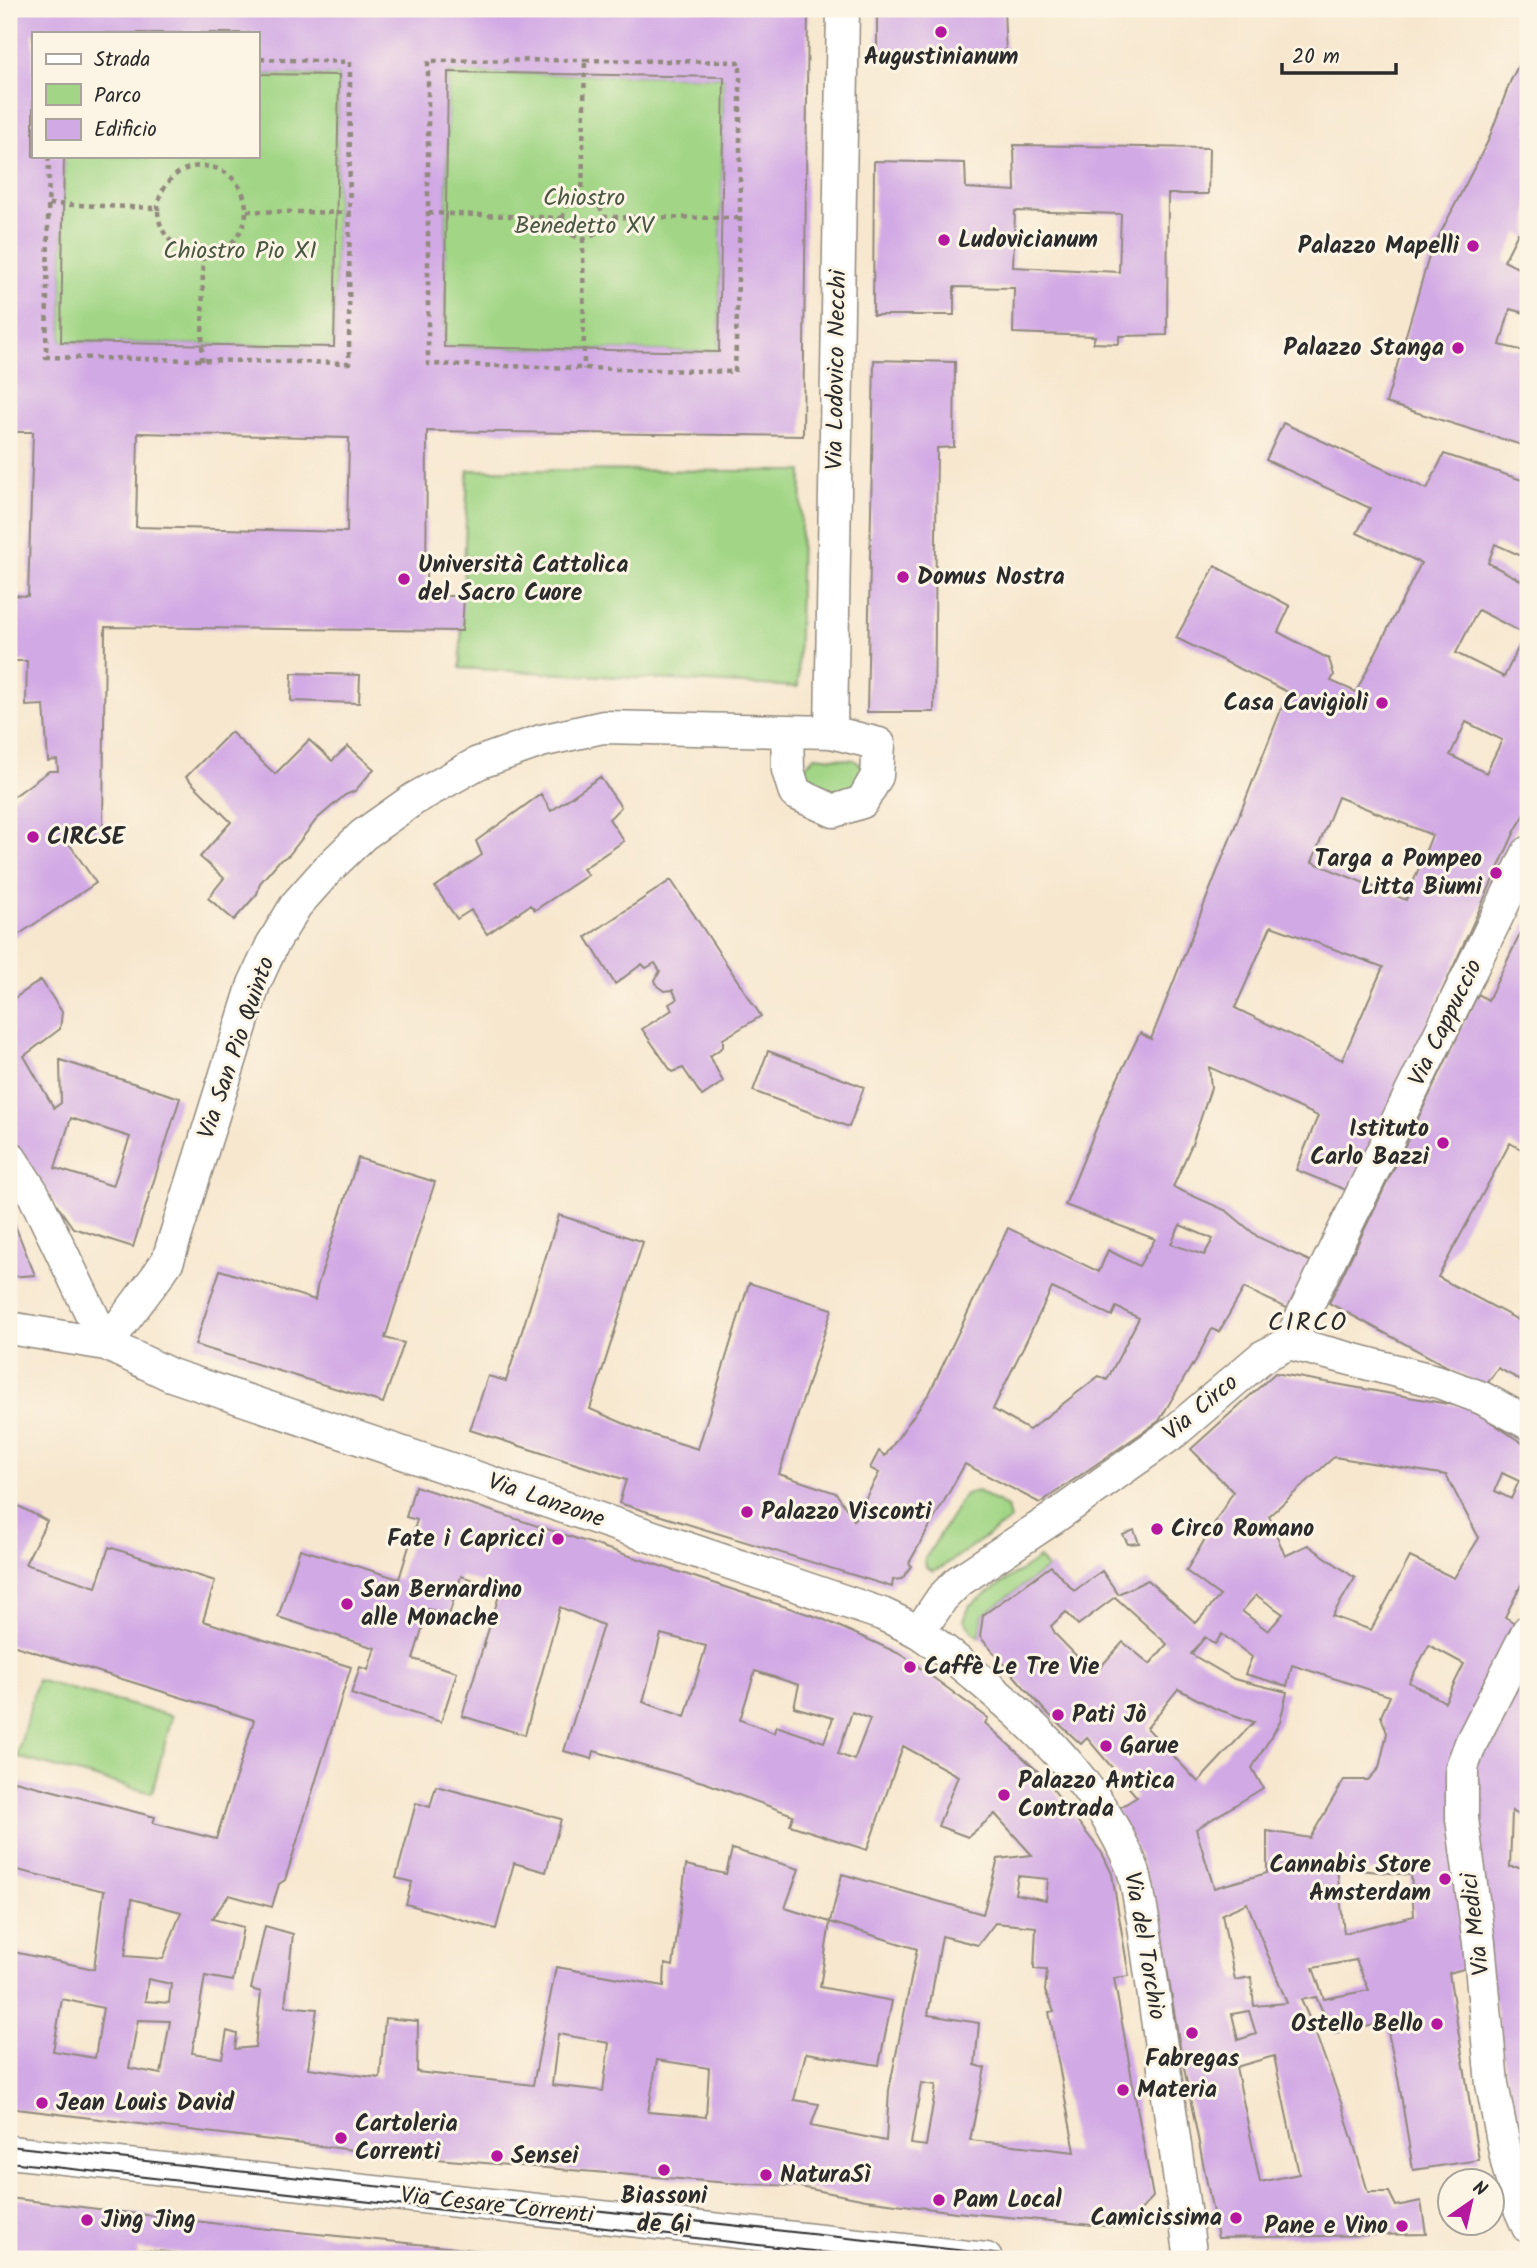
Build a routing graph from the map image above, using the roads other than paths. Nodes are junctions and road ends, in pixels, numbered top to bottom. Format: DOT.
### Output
graph roads {
  1 [pos="843,9"];
  2 [pos="787,731"];
  3 [pos="831,732"];
  4 [pos="1528,853"];
  5 [pos="9,1156"];
  6 [pos="9,1328"];
  7 [pos="106,1343"];
  8 [pos="1289,1343"];
  9 [pos="1528,1423"];
  10 [pos="1528,1631"];
  11 [pos="919,1633"];
  12 [pos="9,2152"];
  13 [pos="1528,2227"];
  14 [pos="986,2259"];
  15 [pos="1191,2259"];
  1 -- 3 [label="street, Via Lodovico Necchi"];
  2 -- 3 [label="street"];
  2 -- 3 [label="street"];
  2 -- 7 [label="street, Via San Pio Quinto"];
  4 -- 8 [label="street, Via Cappuccio"];
  5 -- 7 [label="street"];
  6 -- 7 [label="street, Via Lanzone"];
  7 -- 11 [label="street, Via Lanzone"];
  8 -- 9 [label="street"];
  8 -- 11 [label="street, Via Circo"];
  10 -- 13 [label="street, Via Medici"];
  11 -- 15 [label="street, Via del Torchio"];
  12 -- 14 [label="street, Via Cesare Correnti"];
}
